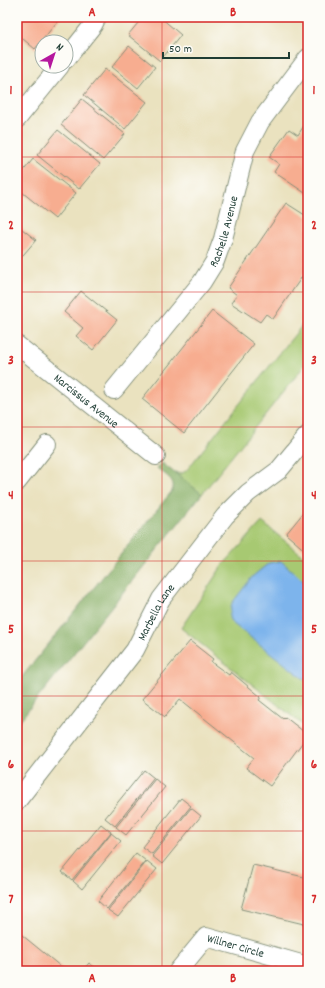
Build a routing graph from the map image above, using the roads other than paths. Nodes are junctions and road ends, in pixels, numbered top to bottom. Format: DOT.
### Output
graph roads {
  1 [pos="97,17"];
  2 [pos="74,49"];
  3 [pos="308,58"];
  4 [pos="54,74"];
  5 [pos="17,119"];
  6 [pos="17,345"];
  7 [pos="114,390"];
  8 [pos="308,435"];
  9 [pos="47,444"];
  10 [pos="156,456"];
  11 [pos="17,482"];
  12 [pos="17,801"];
  13 [pos="308,966"];
  14 [pos="178,971"];
  1 -- 2 [label="street"];
  3 -- 7 [label="street, Rachelle Avenue"];
  4 -- 5 [label="street"];
  6 -- 10 [label="street, Narcissus Avenue"];
  8 -- 12 [label="street, Marbella Lane"];
  9 -- 11 [label="street"];
  13 -- 14 [label="street, Willner Circle"];
}
